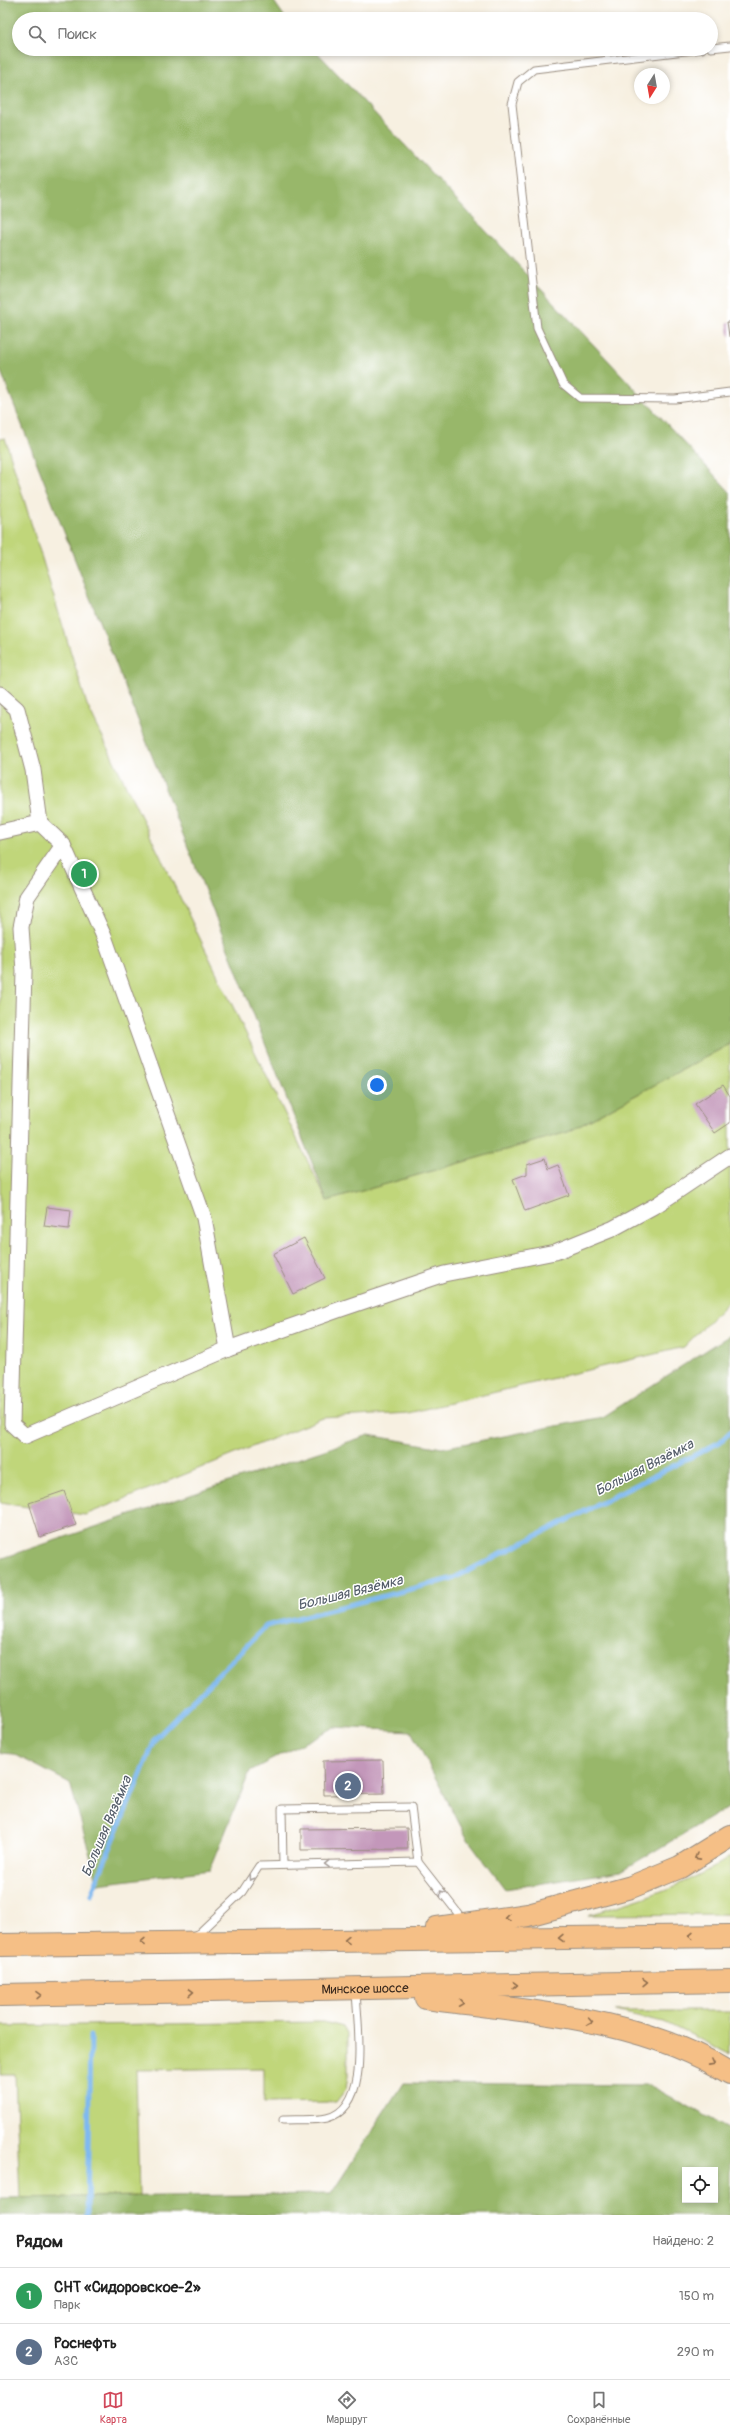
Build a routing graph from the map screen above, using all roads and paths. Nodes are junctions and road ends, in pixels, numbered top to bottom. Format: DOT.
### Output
graph roads {
  1 [pos="730,46"];
  2 [pos="718,47"];
  3 [pos="643,56"];
  4 [pos="730,392"];
  5 [pos="0,694"];
  6 [pos="40,823"];
  7 [pos="0,832"];
  8 [pos="63,845"];
  9 [pos="730,1156"];
  10 [pos="228,1349"];
  11 [pos="730,1836"];
  12 [pos="418,1862"];
  13 [pos="283,1865"];
  14 [pos="466,1923"];
  15 [pos="730,1936"];
  16 [pos="371,1940"];
  17 [pos="182,1942"];
  18 [pos="0,1945"];
  19 [pos="730,1981"];
  20 [pos="361,1990"];
  21 [pos="0,1996"];
  22 [pos="730,2073"];
  23 [pos="283,2120"];
  1 -- 2 [label="lane"];
  3 -- 4 [label="lane"];
  5 -- 6 [label="street"];
  6 -- 7 [label="street"];
  6 -- 8 [label="street"];
  8 -- 10 [label="street"];
  8 -- 10 [label="street"];
  9 -- 10 [label="street"];
  11 -- 14 [label="highway, one-way"];
  12 -- 13 [label="lane, one-way"];
  12 -- 13 [label="lane"];
  14 -- 12 [label="lane, one-way"];
  13 -- 17 [label="lane, one-way"];
  14 -- 16 [label="highway"];
  15 -- 16 [label="highway, one-way"];
  16 -- 17 [label="highway, one-way"];
  17 -- 18 [label="highway, one-way"];
  20 -- 19 [label="highway, Минское шоссе, one-way"];
  21 -- 20 [label="highway, Минское шоссе, one-way"];
  20 -- 22 [label="highway, one-way"];
  20 -- 23 [label="lane"];
}
